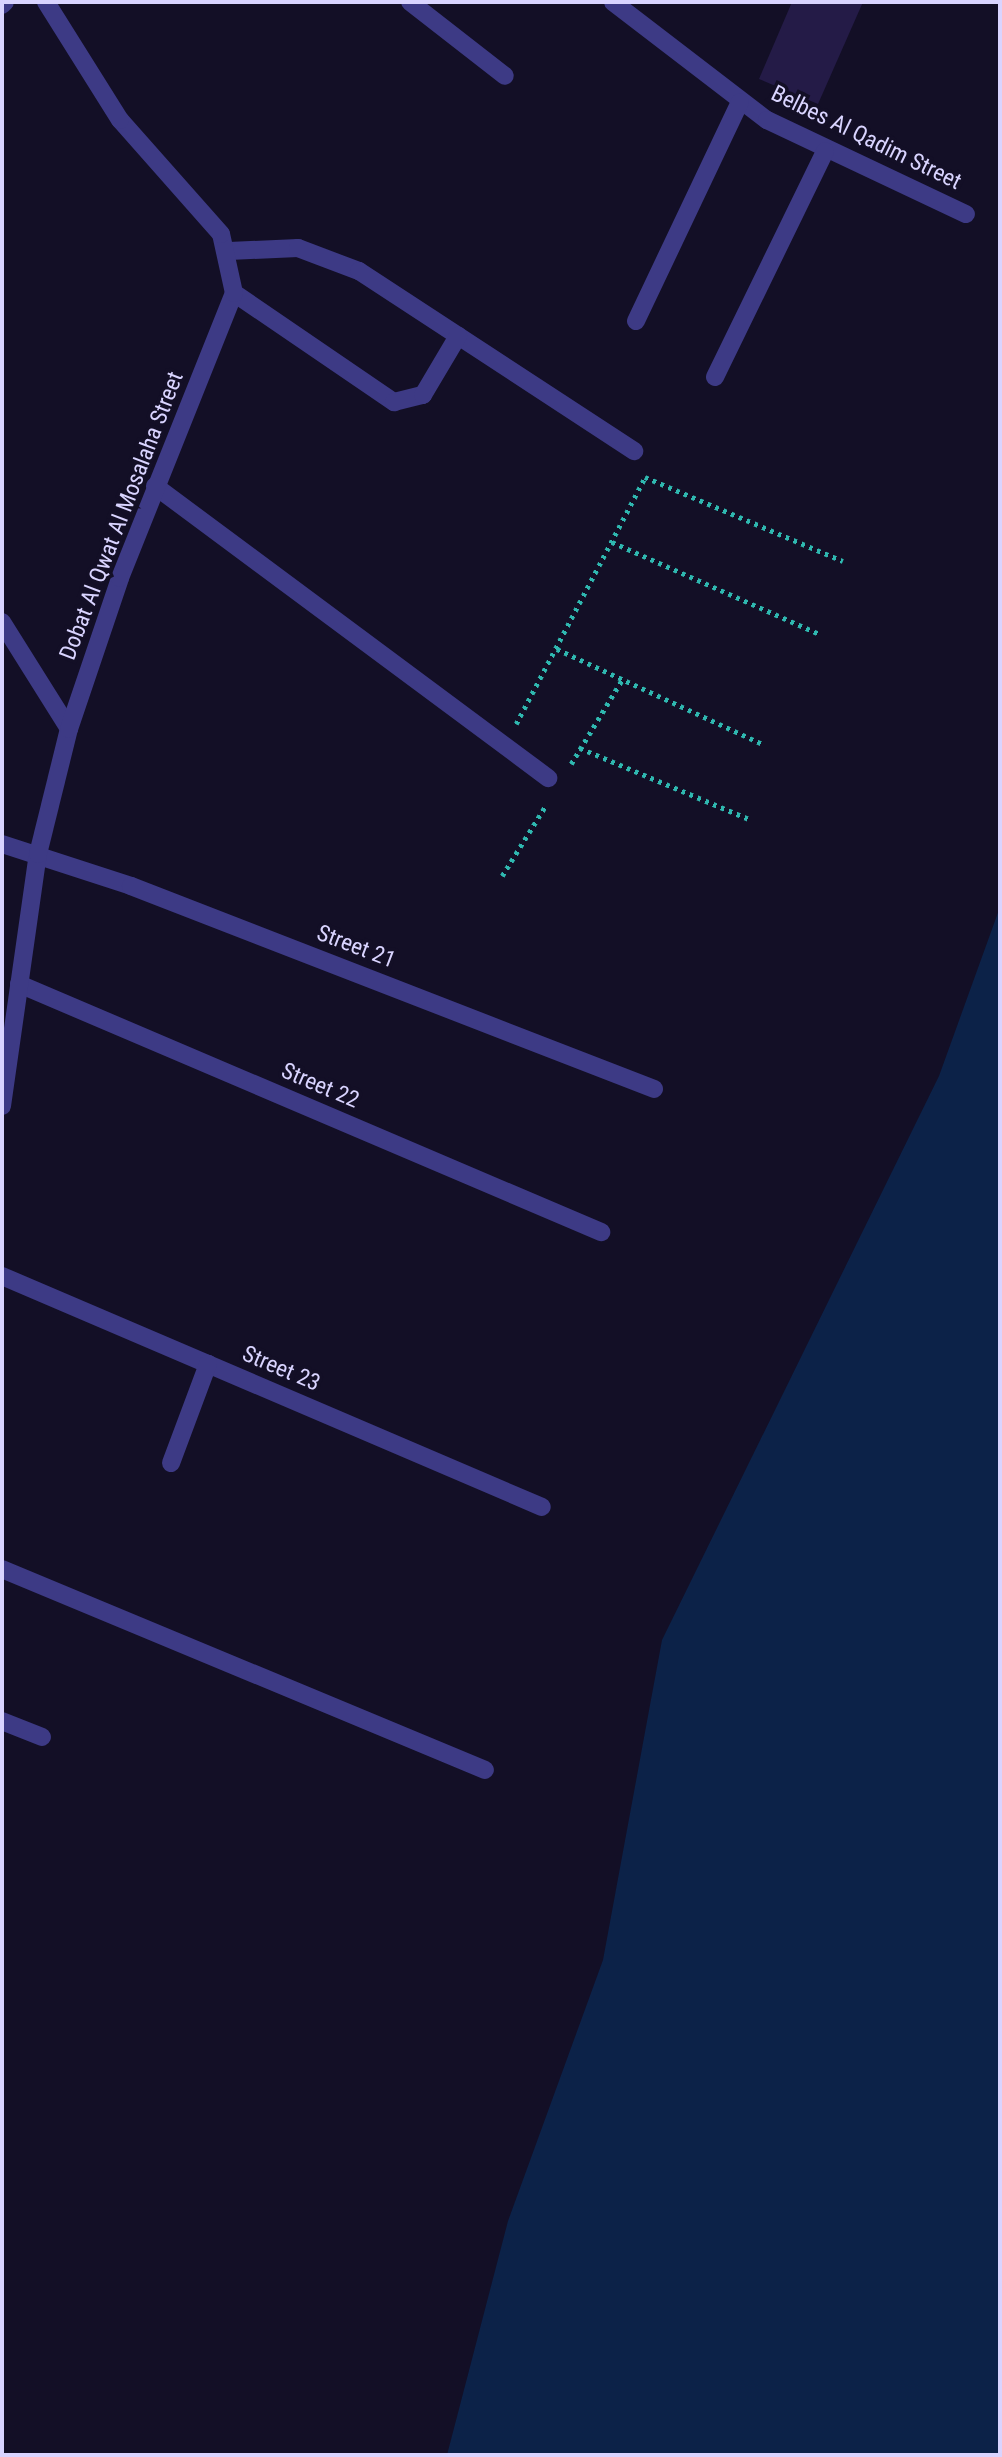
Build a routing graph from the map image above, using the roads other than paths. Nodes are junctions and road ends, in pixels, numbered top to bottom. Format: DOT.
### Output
graph roads {
  1 [pos="46,2"];
  2 [pos="410,2"];
  3 [pos="613,2"];
  4 [pos="505,76"];
  5 [pos="740,102"];
  6 [pos="825,151"];
  7 [pos="966,214"];
  8 [pos="229,251"];
  9 [pos="234,293"];
  10 [pos="636,321"];
  11 [pos="458,336"];
  12 [pos="715,377"];
  13 [pos="635,452"];
  14 [pos="155,485"];
  15 [pos="2,622"];
  16 [pos="69,729"];
  17 [pos="548,779"];
  18 [pos="2,844"];
  19 [pos="38,854"];
  20 [pos="19,984"];
  21 [pos="654,1088"];
  22 [pos="2,1106"];
  23 [pos="601,1233"];
  24 [pos="2,1276"];
  25 [pos="208,1364"];
  26 [pos="171,1463"];
  27 [pos="542,1507"];
  28 [pos="2,1569"];
  29 [pos="2,1721"];
  30 [pos="41,1737"];
  31 [pos="485,1770"];
  1 -- 8 [label="street, Dobat Al Qwat Al Mosalaha Street"];
  2 -- 4 [label="street"];
  3 -- 5 [label="street, Belbes Al Qadim Street"];
  5 -- 6 [label="street, Belbes Al Qadim Street"];
  5 -- 10 [label="street"];
  6 -- 7 [label="street, Belbes Al Qadim Street"];
  6 -- 12 [label="street"];
  8 -- 9 [label="street, Dobat Al Qwat Al Mosalaha Street"];
  8 -- 11 [label="street"];
  9 -- 11 [label="street"];
  9 -- 14 [label="street, Dobat Al Qwat Al Mosalaha Street"];
  11 -- 13 [label="street"];
  14 -- 16 [label="street, Dobat Al Qwat Al Mosalaha Street"];
  14 -- 17 [label="street"];
  15 -- 16 [label="street"];
  16 -- 19 [label="street, Dobat Al Qwat Al Mosalaha Street"];
  18 -- 19 [label="street, Street 21"];
  19 -- 20 [label="street, Dobat Al Qwat Al Mosalaha Street"];
  19 -- 21 [label="street, Street 21"];
  20 -- 22 [label="street, Dobat Al Qwat Al Mosalaha Street"];
  20 -- 23 [label="street, Street 22"];
  24 -- 25 [label="street, Street 23"];
  25 -- 26 [label="street"];
  25 -- 27 [label="street, Street 23"];
  28 -- 31 [label="street"];
  29 -- 30 [label="street"];
}
